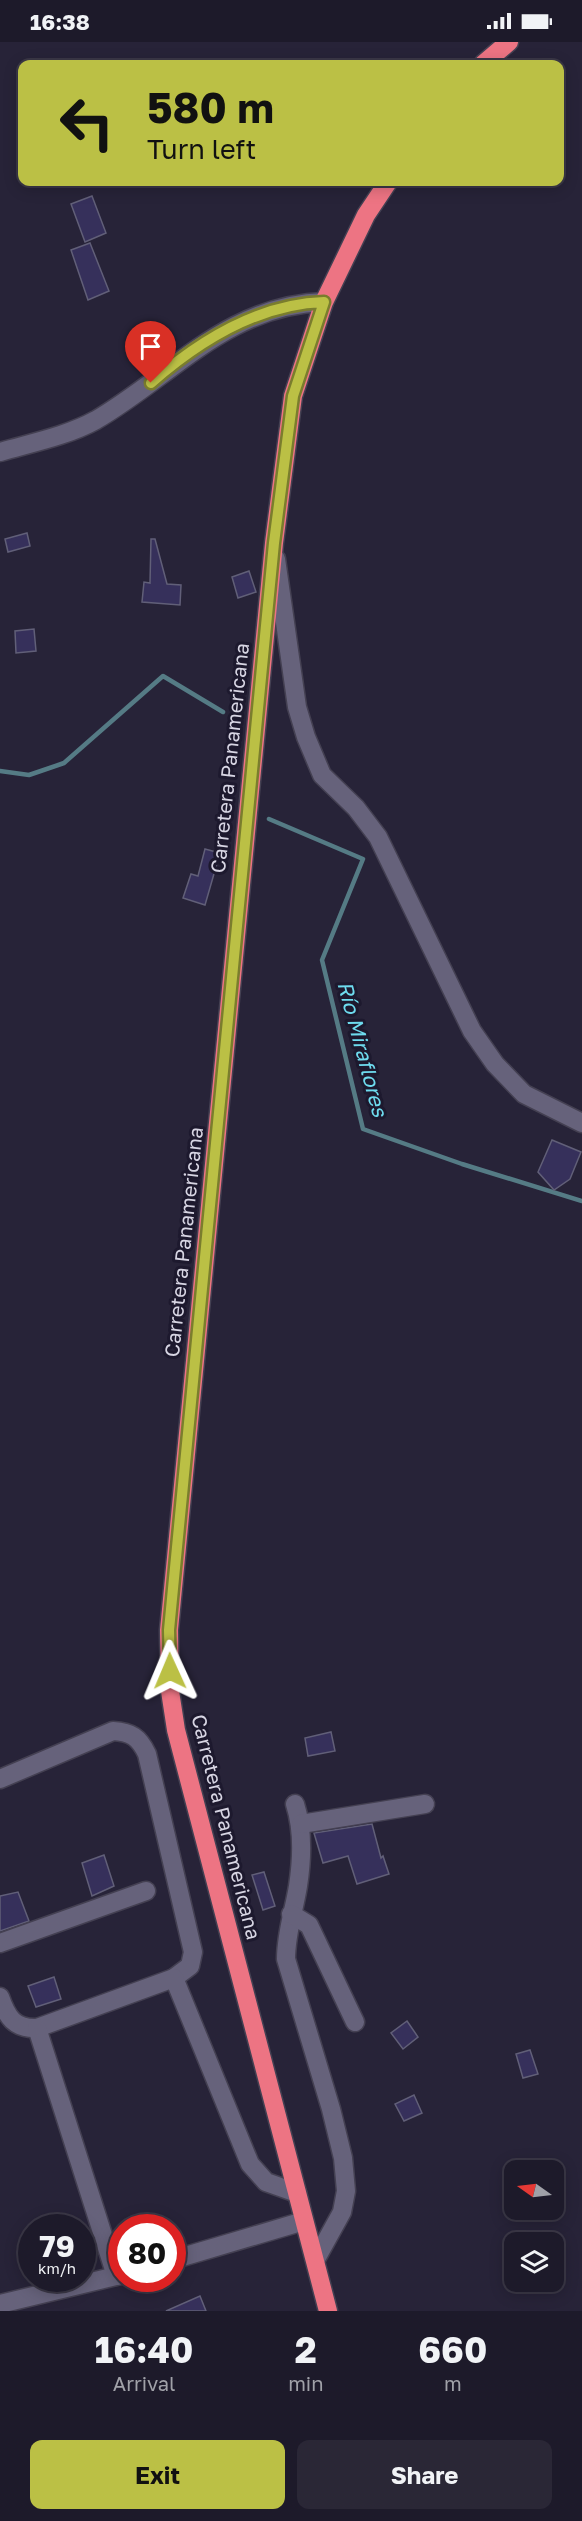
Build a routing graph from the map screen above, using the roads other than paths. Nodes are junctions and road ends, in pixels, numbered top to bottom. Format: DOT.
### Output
graph roads {
  1 [pos="509,42"];
  2 [pos="488,60"];
  3 [pos="385,186"];
  4 [pos="324,302"];
  5 [pos="0,452"];
  6 [pos="274,543"];
  7 [pos="582,1123"];
  8 [pos="0,1779"];
  9 [pos="295,1804"];
  10 [pos="426,1804"];
  11 [pos="301,1824"];
  12 [pos="146,1891"];
  13 [pos="291,1914"];
  14 [pos="0,1943"];
  15 [pos="174,1978"];
  16 [pos="0,1997"];
  17 [pos="355,2022"];
  18 [pos="28,2027"];
  19 [pos="297,2193"];
  20 [pos="304,2221"];
  21 [pos="108,2246"];
  22 [pos="186,2256"];
  23 [pos="316,2259"];
  24 [pos="108,2279"];
  25 [pos="0,2304"];
  26 [pos="328,2311"];
  1 -- 2 [label="highway"];
  3 -- 4 [label="highway, Carretera Panamericana"];
  4 -- 5 [label="street"];
  4 -- 6 [label="highway, Carretera Panamericana"];
  6 -- 7 [label="street"];
  6 -- 19 [label="highway, Carretera Panamericana"];
  8 -- 15 [label="street"];
  9 -- 11 [label="street"];
  10 -- 11 [label="street"];
  11 -- 13 [label="street"];
  12 -- 14 [label="street"];
  13 -- 17 [label="street"];
  13 -- 23 [label="street"];
  15 -- 18 [label="street"];
  15 -- 19 [label="street"];
  16 -- 18 [label="street"];
  18 -- 21 [label="street"];
  19 -- 20 [label="highway, Carretera Panamericana"];
  20 -- 22 [label="street"];
  20 -- 23 [label="highway, Carretera Panamericana"];
  23 -- 26 [label="highway, Carretera Panamericana"];
  24 -- 25 [label="street"];
}
